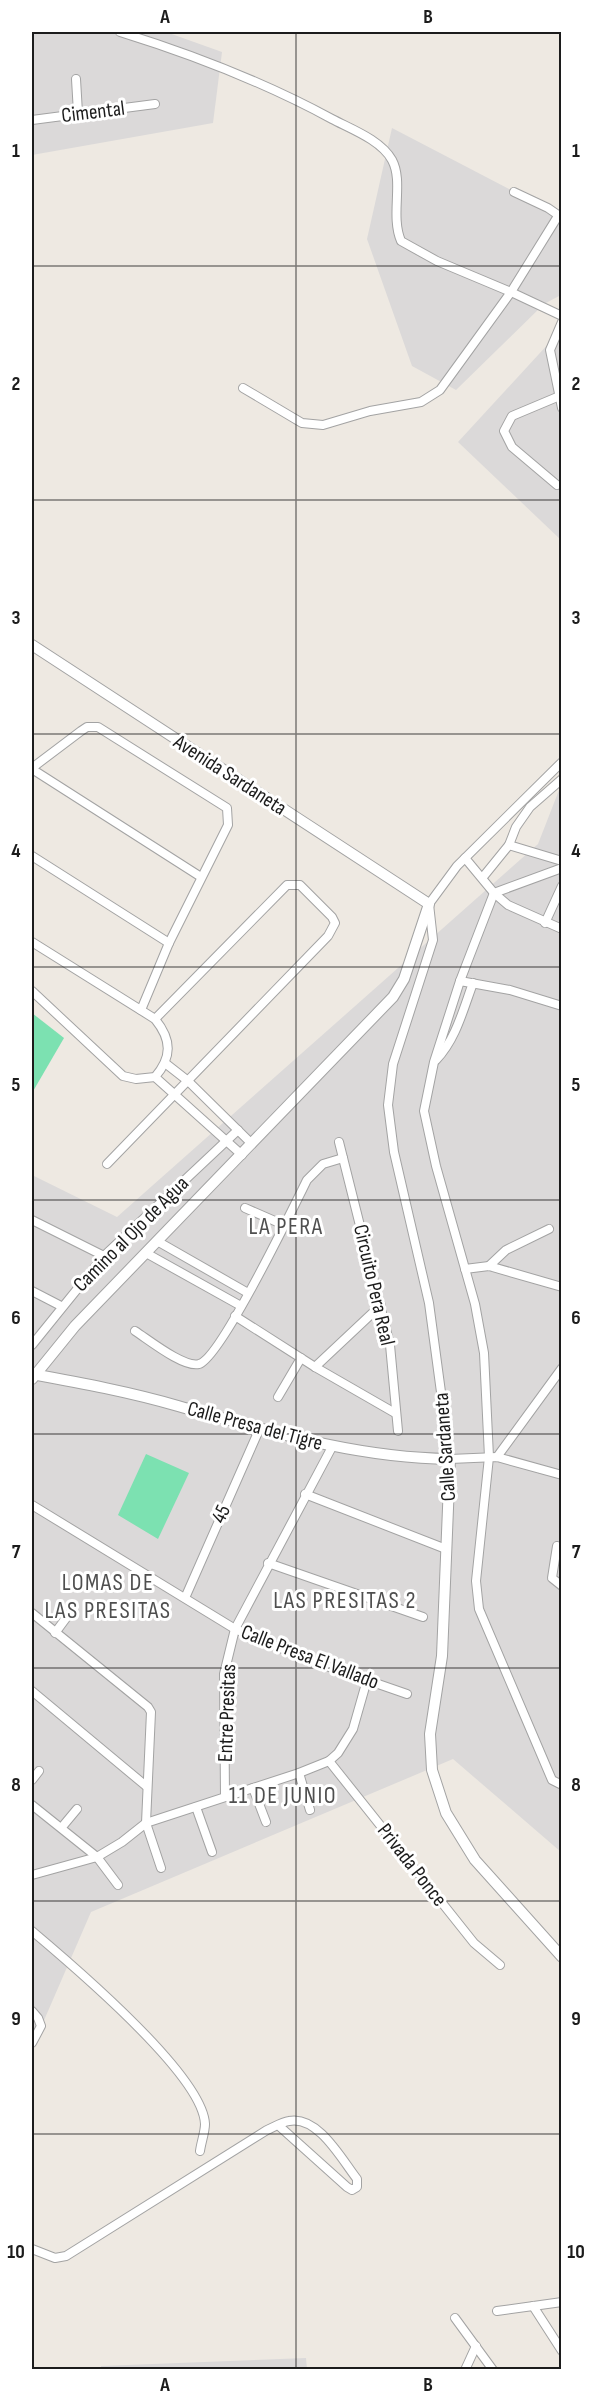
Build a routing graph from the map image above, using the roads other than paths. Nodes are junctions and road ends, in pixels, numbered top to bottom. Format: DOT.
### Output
graph roads {
  1 [pos="120,32"];
  2 [pos="76,79"];
  3 [pos="155,104"];
  4 [pos="78,113"];
  5 [pos="32,120"];
  6 [pos="514,192"];
  7 [pos="560,217"];
  8 [pos="511,291"];
  9 [pos="561,316"];
  10 [pos="561,322"];
  11 [pos="243,388"];
  12 [pos="559,395"];
  13 [pos="561,408"];
  14 [pos="561,475"];
  15 [pos="559,486"];
  16 [pos="32,645"];
  17 [pos="560,764"];
  18 [pos="32,769"];
  19 [pos="561,779"];
  20 [pos="509,845"];
  21 [pos="32,856"];
  22 [pos="465,858"];
  23 [pos="561,861"];
  24 [pos="561,868"];
  25 [pos="201,877"];
  26 [pos="483,877"];
  27 [pos="561,886"];
  28 [pos="494,893"];
  29 [pos="429,904"];
  30 [pos="545,923"];
  31 [pos="561,929"];
  32 [pos="32,942"];
  33 [pos="169,944"];
  34 [pos="460,981"];
  35 [pos="473,983"];
  36 [pos="32,991"];
  37 [pos="561,1006"];
  38 [pos="141,1010"];
  39 [pos="155,1019"];
  40 [pos="434,1062"];
  41 [pos="165,1063"];
  42 [pos="154,1077"];
  43 [pos="188,1081"];
  44 [pos="175,1095"];
  45 [pos="238,1130"];
  46 [pos="227,1140"];
  47 [pos="339,1142"];
  48 [pos="252,1144"];
  49 [pos="242,1155"];
  50 [pos="343,1158"];
  51 [pos="107,1164"];
  52 [pos="245,1208"];
  53 [pos="32,1220"];
  54 [pos="284,1225"];
  55 [pos="549,1229"];
  56 [pos="157,1241"];
  57 [pos="146,1253"];
  58 [pos="104,1256"];
  59 [pos="489,1266"];
  60 [pos="465,1269"];
  61 [pos="561,1287"];
  62 [pos="32,1291"];
  63 [pos="248,1293"];
  64 [pos="381,1305"];
  65 [pos="61,1306"];
  66 [pos="241,1306"];
  67 [pos="235,1316"];
  68 [pos="135,1332"];
  69 [pos="32,1345"];
  70 [pos="302,1358"];
  71 [pos="315,1367"];
  72 [pos="561,1368"];
  73 [pos="32,1375"];
  74 [pos="278,1397"];
  75 [pos="395,1413"];
  76 [pos="259,1430"];
  77 [pos="398,1431"];
  78 [pos="332,1447"];
  79 [pos="489,1457"];
  80 [pos="450,1459"];
  81 [pos="561,1475"];
  82 [pos="305,1494"];
  83 [pos="32,1505"];
  84 [pos="557,1546"];
  85 [pos="446,1549"];
  86 [pos="268,1563"];
  87 [pos="561,1586"];
  88 [pos="185,1598"];
  89 [pos="72,1610"];
  90 [pos="32,1613"];
  91 [pos="423,1617"];
  92 [pos="235,1629"];
  93 [pos="55,1633"];
  94 [pos="367,1680"];
  95 [pos="32,1691"];
  96 [pos="406,1694"];
  97 [pos="329,1761"];
  98 [pos="39,1771"];
  99 [pos="299,1773"];
  100 [pos="32,1780"];
  101 [pos="561,1785"];
  102 [pos="146,1786"];
  103 [pos="253,1788"];
  104 [pos="225,1797"];
  105 [pos="32,1805"];
  106 [pos="196,1807"];
  107 [pos="77,1809"];
  108 [pos="310,1810"];
  109 [pos="266,1822"];
  110 [pos="146,1823"];
  111 [pos="62,1827"];
  112 [pos="212,1852"];
  113 [pos="97,1857"];
  114 [pos="161,1868"];
  115 [pos="32,1875"];
  116 [pos="118,1885"];
  117 [pos="32,1931"];
  118 [pos="561,1957"];
  119 [pos="500,1965"];
  120 [pos="33,2013"];
  121 [pos="32,2043"];
  122 [pos="278,2125"];
  123 [pos="200,2151"];
  124 [pos="32,2249"];
  125 [pos="561,2302"];
  126 [pos="533,2306"];
  127 [pos="497,2311"];
  128 [pos="455,2318"];
  129 [pos="476,2346"];
  130 [pos="561,2351"];
  131 [pos="490,2368"];
  132 [pos="465,2370"];
  1 -- 8 [label="street"];
  2 -- 4 [label="street"];
  3 -- 4 [label="street, Cimental"];
  4 -- 5 [label="street, Cimental"];
  6 -- 7 [label="street"];
  7 -- 8 [label="street"];
  8 -- 9 [label="street"];
  8 -- 11 [label="street"];
  10 -- 12 [label="street"];
  12 -- 13 [label="street"];
  12 -- 15 [label="street"];
  14 -- 15 [label="street"];
  16 -- 29 [label="street, Avenida Sardaneta"];
  17 -- 22 [label="street"];
  18 -- 25 [label="street"];
  18 -- 25 [label="street"];
  19 -- 20 [label="street"];
  20 -- 23 [label="street"];
  20 -- 26 [label="street"];
  21 -- 33 [label="street"];
  22 -- 26 [label="street"];
  22 -- 29 [label="street"];
  24 -- 28 [label="street"];
  25 -- 33 [label="street"];
  26 -- 28 [label="street"];
  27 -- 30 [label="street"];
  28 -- 30 [label="street"];
  28 -- 34 [label="street"];
  29 -- 48 [label="street"];
  29 -- 80 [label="street, Calle Sardaneta"];
  30 -- 31 [label="street"];
  32 -- 38 [label="street"];
  33 -- 38 [label="street"];
  34 -- 35 [label="street"];
  34 -- 40 [label="street"];
  35 -- 37 [label="street"];
  35 -- 40 [label="street"];
  36 -- 42 [label="street"];
  38 -- 39 [label="street"];
  39 -- 41 [label="street"];
  39 -- 43 [label="street"];
  40 -- 60 [label="street"];
  41 -- 42 [label="street"];
  41 -- 43 [label="street"];
  42 -- 44 [label="street"];
  43 -- 44 [label="street"];
  43 -- 45 [label="street"];
  44 -- 46 [label="street"];
  44 -- 51 [label="street"];
  45 -- 46 [label="street, Camino al Ojo de Agua"];
  45 -- 48 [label="street"];
  46 -- 49 [label="street"];
  46 -- 58 [label="street, Camino al Ojo de Agua"];
  47 -- 50 [label="street, Circuito Pera Real"];
  48 -- 49 [label="street"];
  49 -- 56 [label="street"];
  50 -- 54 [label="street"];
  50 -- 64 [label="street, Circuito Pera Real"];
  52 -- 54 [label="street"];
  53 -- 58 [label="street"];
  54 -- 63 [label="street"];
  55 -- 59 [label="street"];
  56 -- 57 [label="street"];
  56 -- 63 [label="street"];
  57 -- 66 [label="street"];
  57 -- 73 [label="street"];
  58 -- 65 [label="street, Camino al Ojo de Agua"];
  59 -- 60 [label="street"];
  59 -- 61 [label="street"];
  60 -- 79 [label="street"];
  62 -- 65 [label="street"];
  63 -- 66 [label="street"];
  64 -- 71 [label="street"];
  64 -- 75 [label="street, Circuito Pera Real"];
  65 -- 69 [label="street, Camino al Ojo de Agua"];
  66 -- 67 [label="street"];
  67 -- 68 [label="street"];
  67 -- 70 [label="street"];
  70 -- 71 [label="street"];
  70 -- 74 [label="street"];
  71 -- 75 [label="street"];
  72 -- 79 [label="street"];
  73 -- 76 [label="street, Calle Presa del Tigre"];
  75 -- 77 [label="street, Circuito Pera Real"];
  76 -- 78 [label="street, Calle Presa del Tigre"];
  76 -- 88 [label="street, 45"];
  78 -- 80 [label="street, Calle Presa del Tigre"];
  78 -- 82 [label="street, Entre Presitas"];
  79 -- 80 [label="street, Calle Presa del Tigre"];
  79 -- 81 [label="street"];
  79 -- 101 [label="street"];
  80 -- 85 [label="street, Calle Sardaneta"];
  82 -- 85 [label="street"];
  82 -- 86 [label="street, Entre Presitas"];
  83 -- 88 [label="street, Calle Presa El Vallado"];
  84 -- 87 [label="street"];
  85 -- 118 [label="street, Calle Sardaneta"];
  86 -- 91 [label="street"];
  86 -- 92 [label="street, Entre Presitas"];
  88 -- 92 [label="street, Calle Presa El Vallado"];
  89 -- 93 [label="street"];
  90 -- 93 [label="street"];
  92 -- 94 [label="street, Calle Presa El Vallado"];
  92 -- 104 [label="street, Entre Presitas"];
  93 -- 102 [label="street"];
  94 -- 96 [label="street, Calle Presa El Vallado"];
  94 -- 97 [label="street"];
  95 -- 102 [label="street"];
  97 -- 99 [label="street"];
  97 -- 119 [label="street, Privada Ponce"];
  98 -- 100 [label="street"];
  99 -- 103 [label="street"];
  99 -- 108 [label="street"];
  102 -- 110 [label="street"];
  103 -- 104 [label="street"];
  103 -- 109 [label="street"];
  104 -- 106 [label="street"];
  105 -- 111 [label="street"];
  106 -- 110 [label="street"];
  106 -- 112 [label="street"];
  107 -- 111 [label="street"];
  110 -- 113 [label="street"];
  110 -- 114 [label="street"];
  111 -- 113 [label="street"];
  113 -- 115 [label="street"];
  113 -- 116 [label="street"];
  117 -- 123 [label="street"];
  120 -- 121 [label="street"];
  122 -- 122 [label="street"];
  122 -- 124 [label="street"];
  125 -- 126 [label="street"];
  126 -- 127 [label="street"];
  126 -- 130 [label="street"];
  128 -- 129 [label="street"];
  129 -- 131 [label="street"];
  129 -- 132 [label="street"];
}
